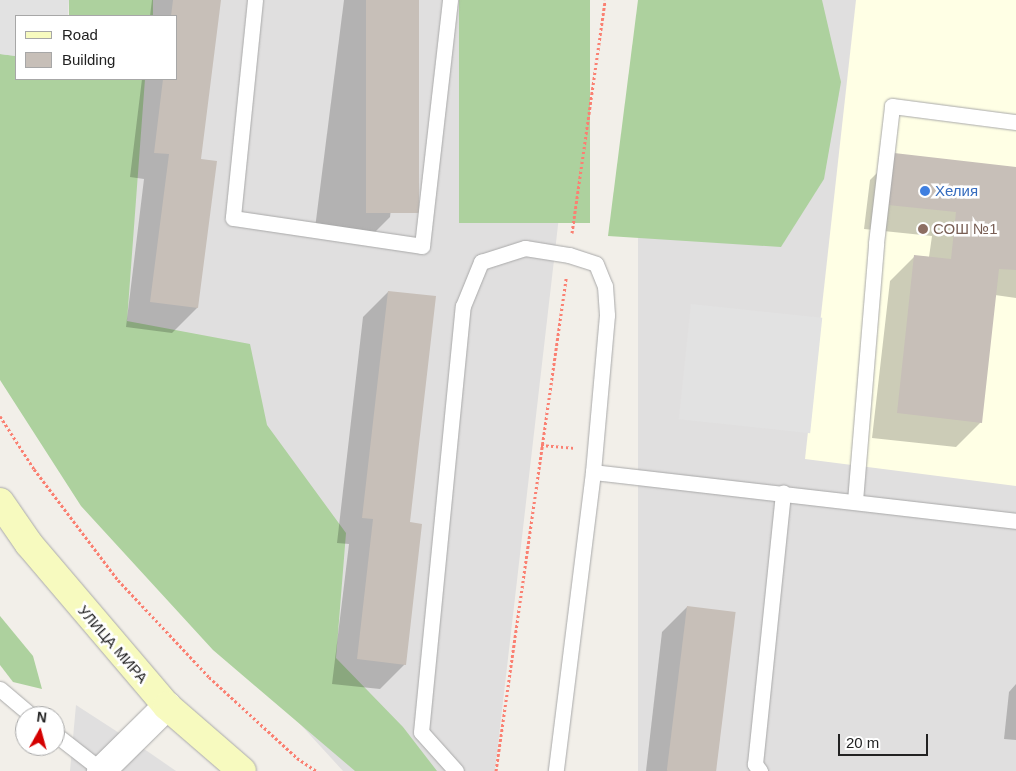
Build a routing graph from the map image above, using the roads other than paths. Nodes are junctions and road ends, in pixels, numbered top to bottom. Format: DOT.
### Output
graph roads {
  1 [pos="255,0"];
  2 [pos="450,0"];
  3 [pos="1016,122"];
  4 [pos="593,472"];
  5 [pos="783,492"];
  6 [pos="855,501"];
  7 [pos="0,502"];
  8 [pos="1016,522"];
  9 [pos="3,697"];
  10 [pos="17,706"];
  11 [pos="167,706"];
  12 [pos="65,742"];
  13 [pos="101,771"];
  14 [pos="242,771"];
  15 [pos="456,771"];
  16 [pos="556,771"];
  17 [pos="760,771"];
  1 -- 2 [label="lane"];
  3 -- 6 [label="lane"];
  4 -- 5 [label="lane"];
  4 -- 15 [label="lane"];
  4 -- 16 [label="lane"];
  5 -- 6 [label="lane"];
  5 -- 17 [label="lane"];
  6 -- 8 [label="lane"];
  7 -- 11 [label="main road, УЛИЦА МИРА"];
  9 -- 10 [label="lane"];
  11 -- 13 [label="street"];
  11 -- 14 [label="main road, УЛИЦА МИРА"];
  12 -- 13 [label="lane"];
}
